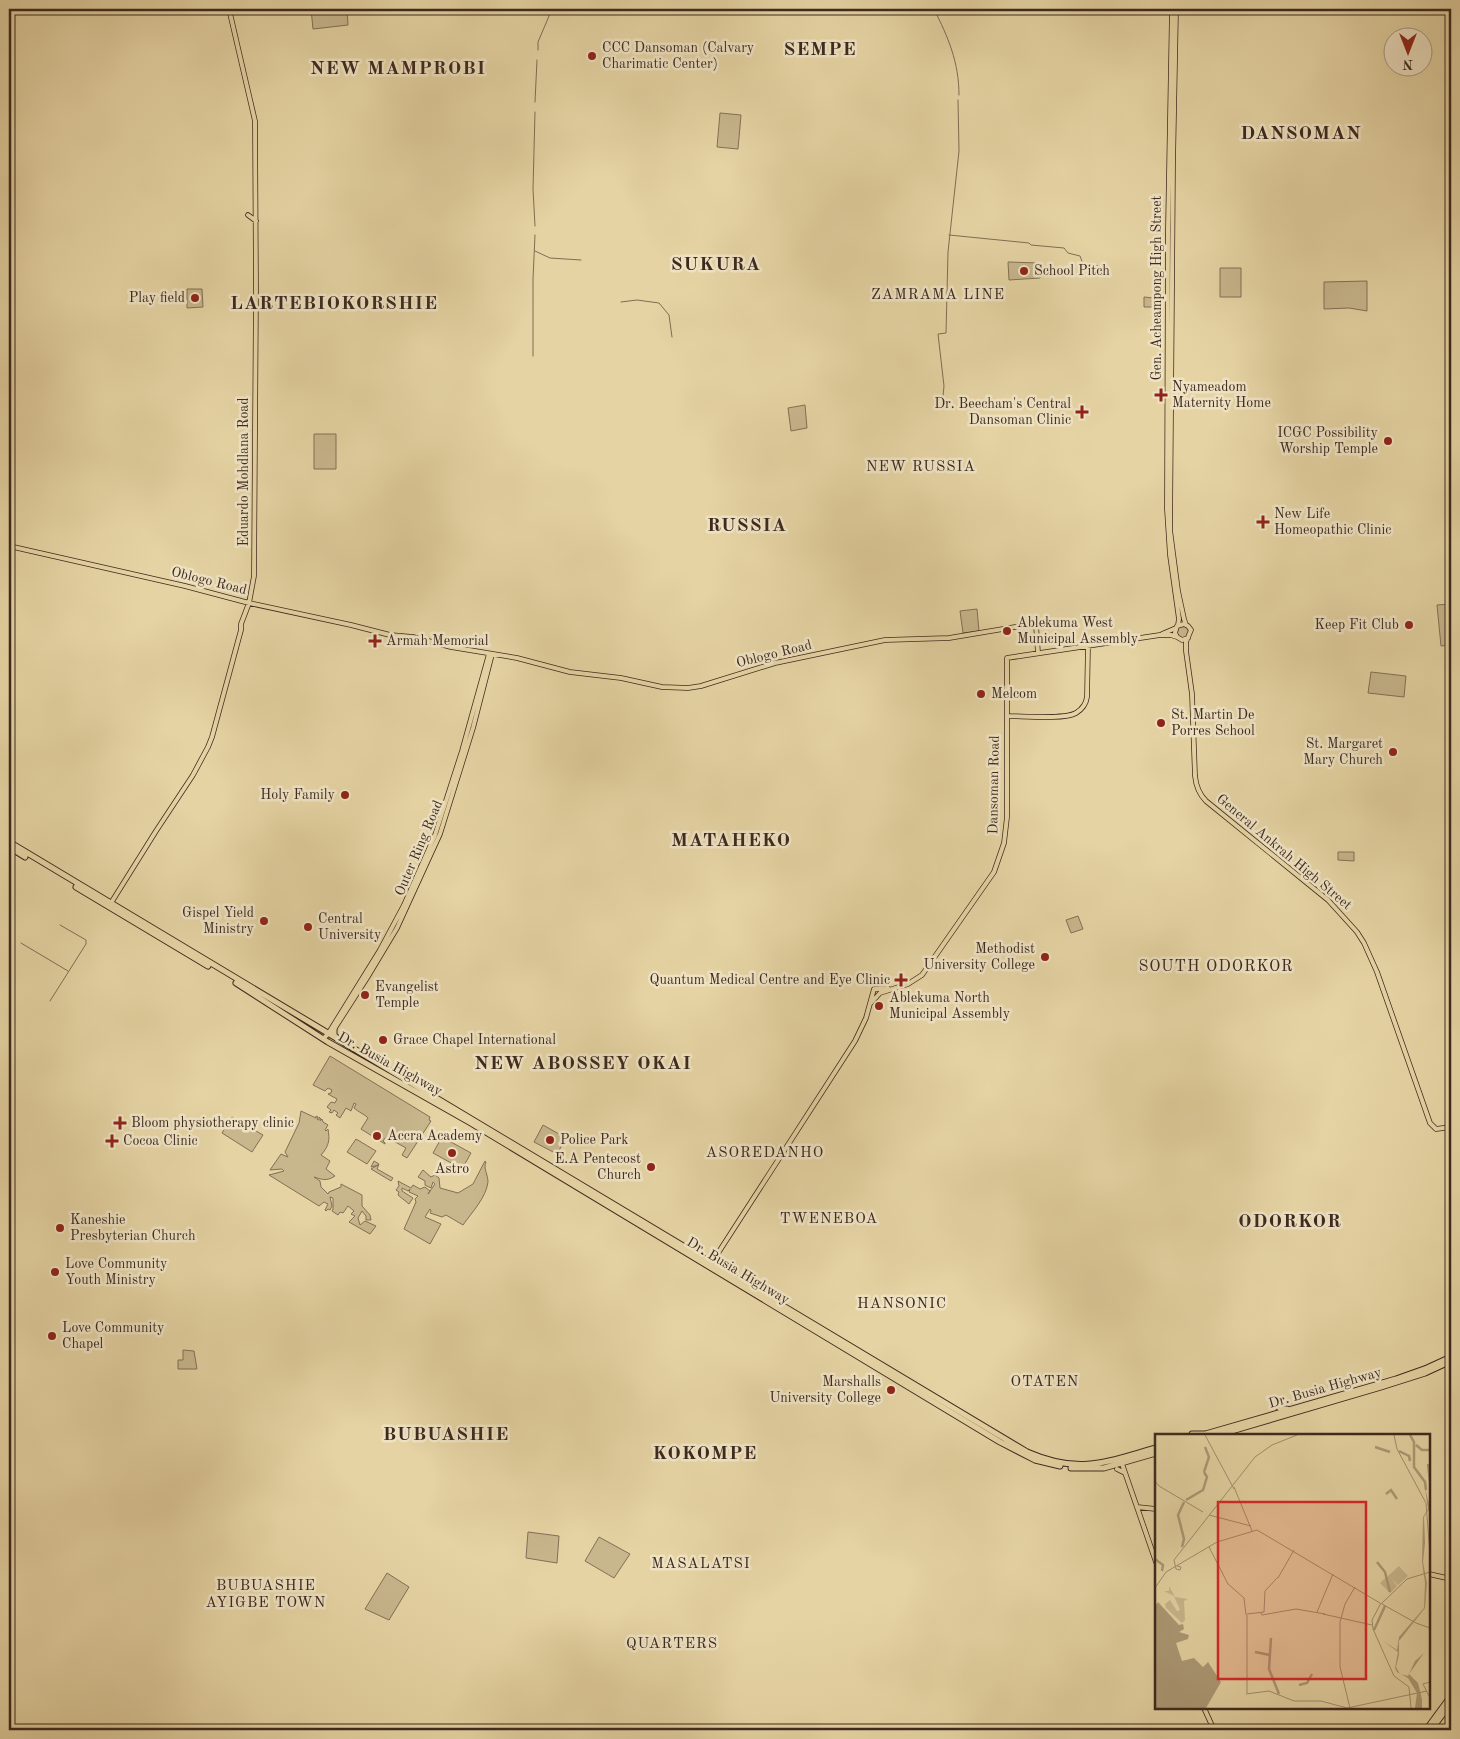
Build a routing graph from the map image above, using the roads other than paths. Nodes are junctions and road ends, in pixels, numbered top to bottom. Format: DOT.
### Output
graph roads {
  1 [pos="229,9"];
  2 [pos="1174,9"];
  3 [pos="256,210"];
  4 [pos="256,221"];
  5 [pos="9,546"];
  6 [pos="249,602"];
  7 [pos="1186,625"];
  8 [pos="1176,627"];
  9 [pos="1160,635"];
  10 [pos="1178,638"];
  11 [pos="1188,638"];
  12 [pos="1088,646"];
  13 [pos="1186,651"];
  14 [pos="1038,653"];
  15 [pos="490,655"];
  16 [pos="1007,716"];
  17 [pos="9,842"];
  18 [pos="9,847"];
  19 [pos="111,904"];
  20 [pos="332,1029"];
  21 [pos="327,1036"];
  22 [pos="339,1040"];
  23 [pos="356,1049"];
  24 [pos="405,1082"];
  25 [pos="421,1091"];
  26 [pos="471,1123"];
  27 [pos="1451,1127"];
  28 [pos="482,1134"];
  29 [pos="711,1264"];
  30 [pos="782,1300"];
  31 [pos="803,1317"];
  32 [pos="808,1326"];
  33 [pos="844,1342"];
  34 [pos="1451,1357"];
  35 [pos="1451,1361"];
  36 [pos="882,1368"];
  37 [pos="926,1394"];
  38 [pos="1275,1404"];
  39 [pos="1290,1410"];
  40 [pos="1192,1434"];
  41 [pos="1202,1434"];
  42 [pos="1221,1434"];
  43 [pos="1155,1451"];
  44 [pos="1121,1461"];
  45 [pos="1116,1469"];
  46 [pos="1125,1473"];
  47 [pos="1137,1507"];
  48 [pos="1155,1509"];
  49 [pos="1155,1559"];
  50 [pos="1430,1574"];
  51 [pos="1451,1580"];
  52 [pos="1451,1696"];
  53 [pos="1451,1703"];
  54 [pos="1204,1709"];
  55 [pos="1443,1714"];
  56 [pos="1439,1729"];
  57 [pos="1214,1730"];
  58 [pos="1426,1730"];
  59 [pos="1431,1730"];
  1 -- 3 [label="main road, Eduardo Mohdlana Road"];
  2 -- 7 [label="main road, Gen. Acheampong High Street"];
  2 -- 8 [label="main road, Gen. Acheampong High Street"];
  3 -- 4 [label="main road, Eduardo Mohdlana Road"];
  3 -- 4 [label="main road"];
  4 -- 6 [label="main road, Eduardo Mohdlana Road"];
  5 -- 6 [label="main road, Oblogo Road"];
  6 -- 15 [label="main road, Oblogo Road"];
  6 -- 19 [label="main road, Eduardo Mohdlana Road"];
  7 -- 8 [label="main road"];
  7 -- 11 [label="main road"];
  8 -- 9 [label="main road"];
  8 -- 10 [label="main road"];
  9 -- 10 [label="main road"];
  9 -- 12 [label="main road"];
  10 -- 11 [label="main road"];
  10 -- 13 [label="main road, General Ankrah High Street"];
  11 -- 13 [label="main road, General Ankrah High Street"];
  12 -- 14 [label="main road"];
  12 -- 16 [label="main road"];
  13 -- 27 [label="main road, General Ankrah High Street"];
  14 -- 15 [label="main road, Oblogo Road"];
  14 -- 16 [label="main road, Dansoman Road"];
  15 -- 20 [label="main road, Outer Ring Road"];
  16 -- 29 [label="main road, Dansoman Road"];
  17 -- 19 [label="highway, Dr. Busia Highway"];
  18 -- 21 [label="highway"];
  19 -- 21 [label="highway, Dr. Busia Highway"];
  20 -- 21 [label="highway"];
  20 -- 21 [label="main road, Outer Ring Road"];
  20 -- 22 [label="highway"];
  21 -- 22 [label="highway, Dr. Busia Highway"];
  21 -- 23 [label="highway"];
  21 -- 24 [label="highway, Dr. Busia Highway"];
  22 -- 23 [label="highway, Dr. Busia Highway"];
  23 -- 24 [label="highway, Dr. Busia Highway"];
  24 -- 25 [label="highway, Dr. Busia Highway"];
  25 -- 26 [label="highway, Dr. Busia Highway"];
  25 -- 29 [label="highway, Dr. Busia Highway"];
  26 -- 28 [label="highway"];
  26 -- 29 [label="highway, Dr. Busia Highway"];
  29 -- 31 [label="highway, Dr. Busia Highway"];
  29 -- 32 [label="highway, Dr. Busia Highway"];
  30 -- 31 [label="highway"];
  31 -- 33 [label="highway, Dr. Busia Highway"];
  32 -- 33 [label="highway"];
  32 -- 36 [label="highway, Dr. Busia Highway"];
  33 -- 36 [label="highway, Dr. Busia Highway"];
  34 -- 39 [label="highway, Dr. Busia Highway"];
  35 -- 42 [label="highway, Dr. Busia Highway"];
  36 -- 37 [label="highway, Dr. Busia Highway"];
  37 -- 44 [label="highway, Dr. Busia Highway"];
  37 -- 44 [label="highway, Dr. Busia Highway"];
  38 -- 39 [label="highway"];
  39 -- 41 [label="highway, Dr. Busia Highway"];
  40 -- 41 [label="highway, Dr. Busia Highway"];
  43 -- 44 [label="highway, Dr. Busia Highway"];
  44 -- 46 [label="main road"];
  45 -- 46 [label="main road"];
  46 -- 47 [label="main road"];
  47 -- 48 [label="main road"];
  47 -- 49 [label="main road"];
  50 -- 51 [label="main road"];
  52 -- 58 [label="highway"];
  53 -- 55 [label="highway"];
  54 -- 57 [label="main road"];
  55 -- 56 [label="highway"];
  55 -- 59 [label="highway"];
}
